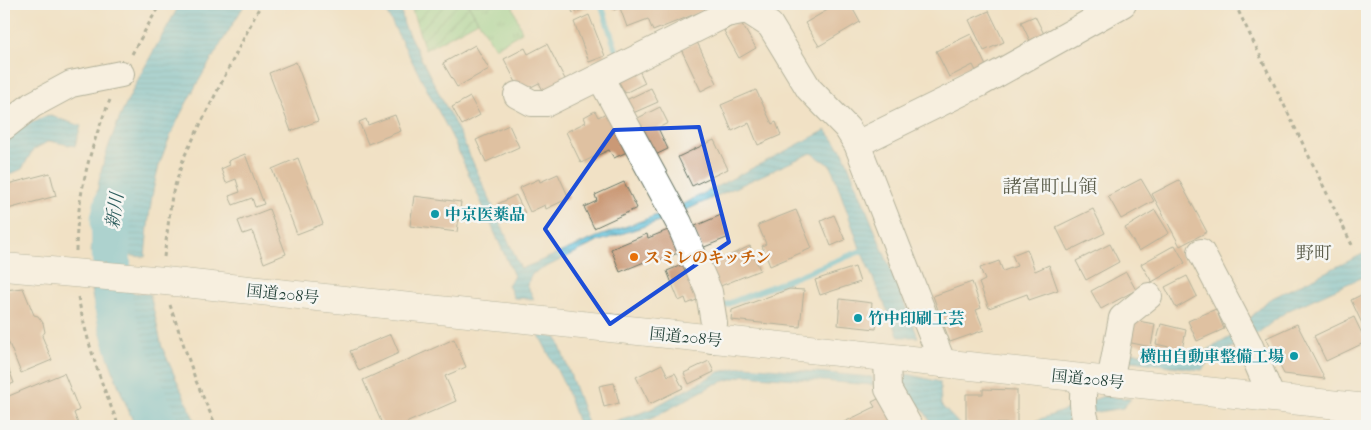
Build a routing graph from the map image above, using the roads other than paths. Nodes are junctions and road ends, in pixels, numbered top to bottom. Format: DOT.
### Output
graph roads {
  1 [pos="1123,4"];
  2 [pos="121,74"];
  3 [pos="600,76"];
  4 [pos="517,95"];
  5 [pos="4,127"];
  6 [pos="857,144"];
  7 [pos="1201,252"];
  8 [pos="4,267"];
  9 [pos="1149,296"];
  10 [pos="712,340"];
  11 [pos="887,358"];
  12 [pos="943,364"];
  13 [pos="1272,398"];
  14 [pos="1090,401"];
  15 [pos="1367,408"];
  16 [pos="909,426"];
  1 -- 6 [label="street"];
  2 -- 5 [label="street"];
  3 -- 4 [label="street"];
  3 -- 6 [label="street"];
  3 -- 10 [label="street"];
  6 -- 12 [label="street"];
  7 -- 13 [label="street"];
  8 -- 10 [label="highway, 国道208号"];
  9 -- 14 [label="street"];
  10 -- 11 [label="highway, 国道208号"];
  11 -- 12 [label="highway, 国道208号"];
  11 -- 16 [label="street"];
  12 -- 14 [label="highway, 国道208号"];
  13 -- 14 [label="highway, 国道208号"];
  13 -- 15 [label="highway, 国道208号"];
}
